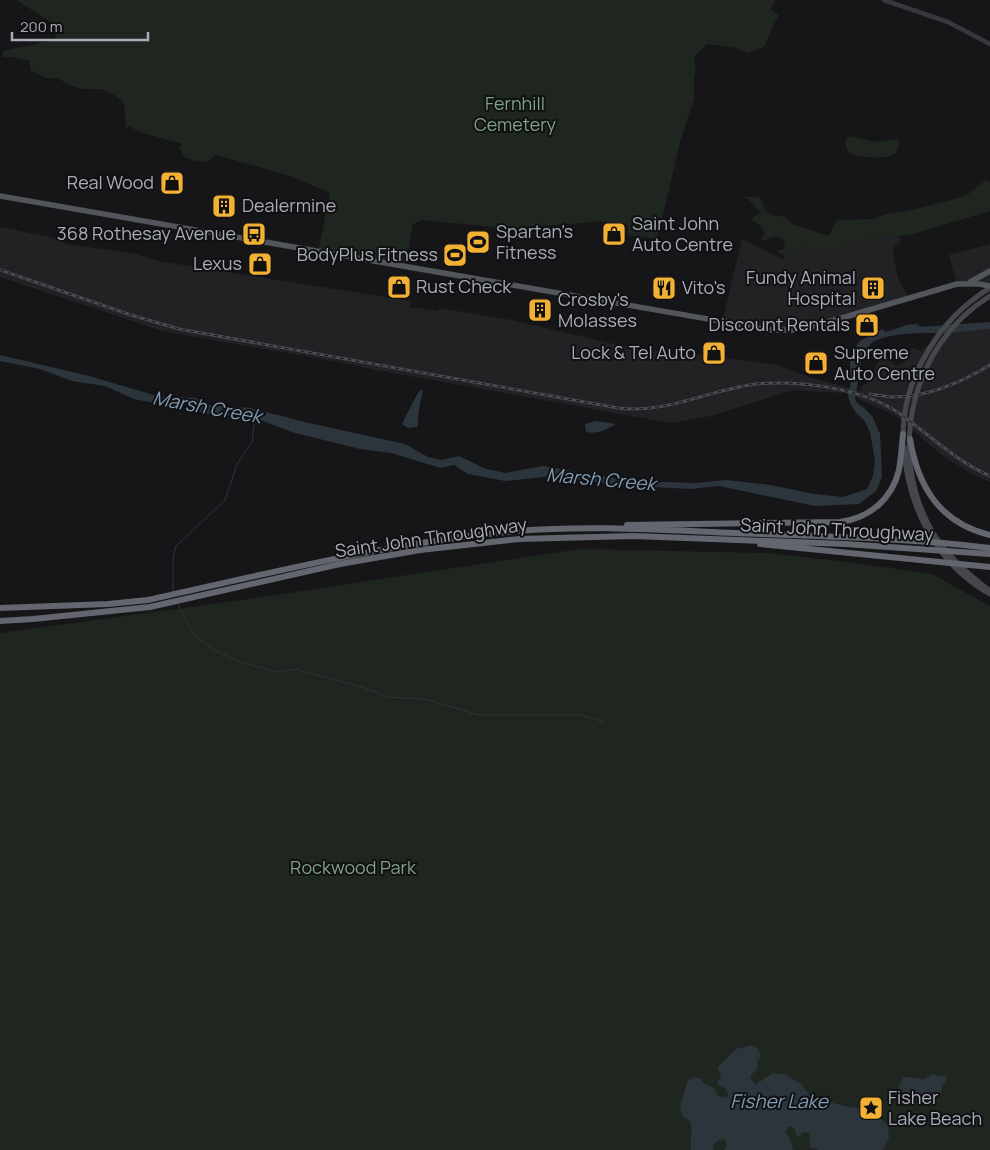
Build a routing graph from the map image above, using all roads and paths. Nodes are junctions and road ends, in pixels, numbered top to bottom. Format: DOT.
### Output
graph roads {
  1 [pos="884,0"];
  2 [pos="990,44"];
  3 [pos="0,196"];
  4 [pos="990,271"];
  5 [pos="965,283"];
  6 [pos="990,285"];
  7 [pos="990,296"];
  8 [pos="903,434"];
  9 [pos="910,439"];
  10 [pos="576,528"];
  11 [pos="990,535"];
  12 [pos="724,540"];
  13 [pos="990,548"];
  14 [pos="990,554"];
  15 [pos="990,567"];
  16 [pos="983,588"];
  17 [pos="990,590"];
  18 [pos="990,594"];
  19 [pos="0,608"];
  20 [pos="0,620"];
  1 -- 2 [label="street"];
  3 -- 5 [label="main road"];
  4 -- 5 [label="main road"];
  5 -- 6 [label="main road"];
  6 -- 8 [label="main road"];
  7 -- 9 [label="main road"];
  8 -- 10 [label="highway"];
  8 -- 16 [label="main road"];
  9 -- 11 [label="highway"];
  9 -- 16 [label="main road"];
  10 -- 13 [label="highway, Saint John Throughway"];
  10 -- 19 [label="highway, Saint John Throughway"];
  12 -- 14 [label="highway, Saint John Throughway"];
  12 -- 15 [label="highway"];
  12 -- 20 [label="highway, Saint John Throughway"];
  16 -- 17 [label="main road"];
  16 -- 18 [label="main road"];
}
